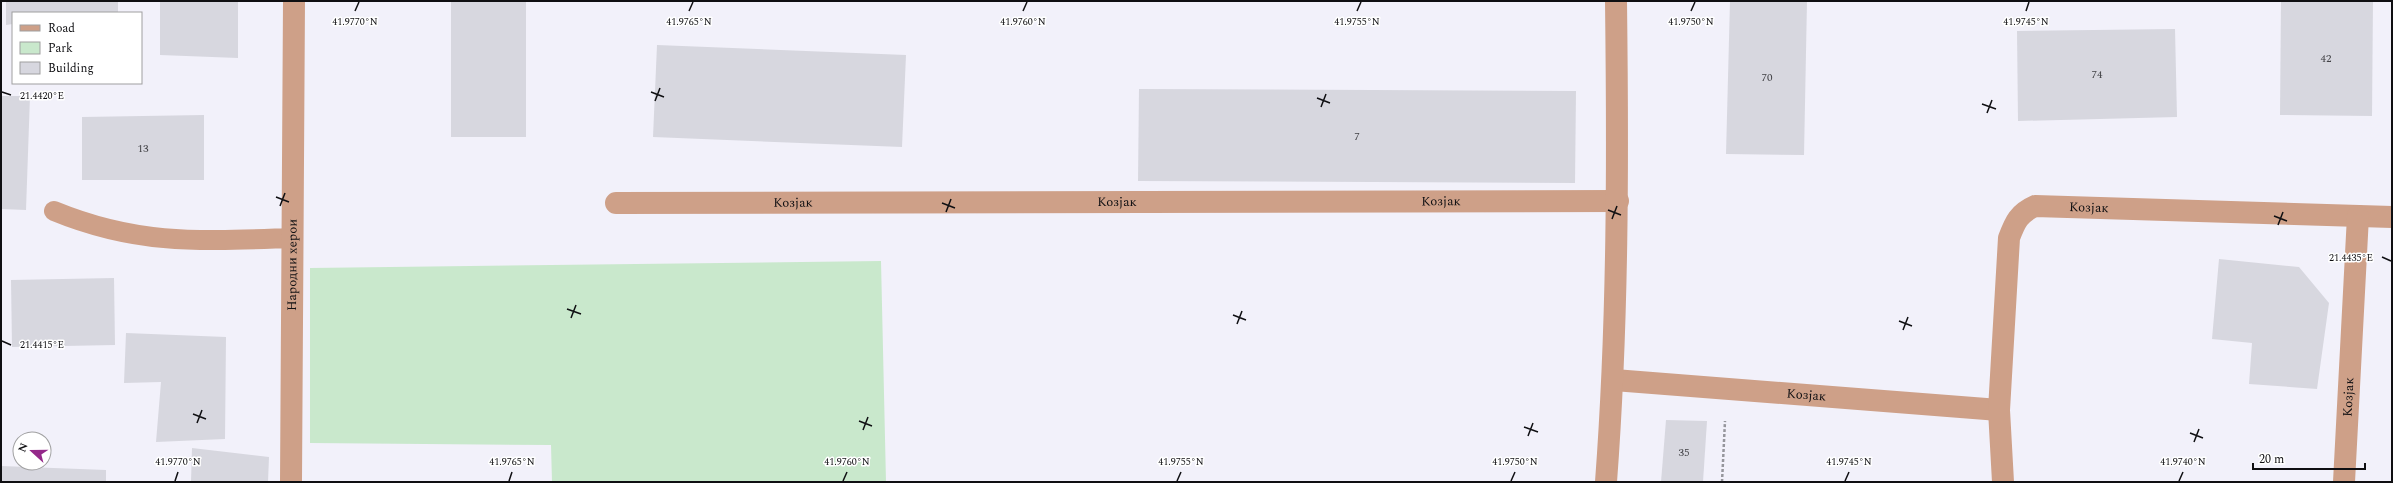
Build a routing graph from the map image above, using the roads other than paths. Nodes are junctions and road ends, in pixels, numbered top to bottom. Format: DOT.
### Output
graph roads {
  1 [pos="294,1"];
  2 [pos="1616,1"];
  3 [pos="1618,201"];
  4 [pos="616,203"];
  5 [pos="54,211"];
  6 [pos="2358,216"];
  7 [pos="2392,217"];
  8 [pos="293,238"];
  9 [pos="1614,380"];
  10 [pos="1999,410"];
  11 [pos="291,482"];
  12 [pos="1606,482"];
  13 [pos="2003,482"];
  14 [pos="2344,482"];
  1 -- 8 [label="street, Народни херои"];
  2 -- 3 [label="street"];
  3 -- 4 [label="street, Козјак"];
  3 -- 9 [label="street"];
  5 -- 8 [label="lane"];
  6 -- 7 [label="street, Козјак"];
  6 -- 10 [label="street, Козјак"];
  6 -- 14 [label="street, Козјак"];
  8 -- 11 [label="street, Народни херои"];
  9 -- 10 [label="street, Козјак"];
  9 -- 12 [label="street"];
  10 -- 13 [label="street, Козјак"];
}
